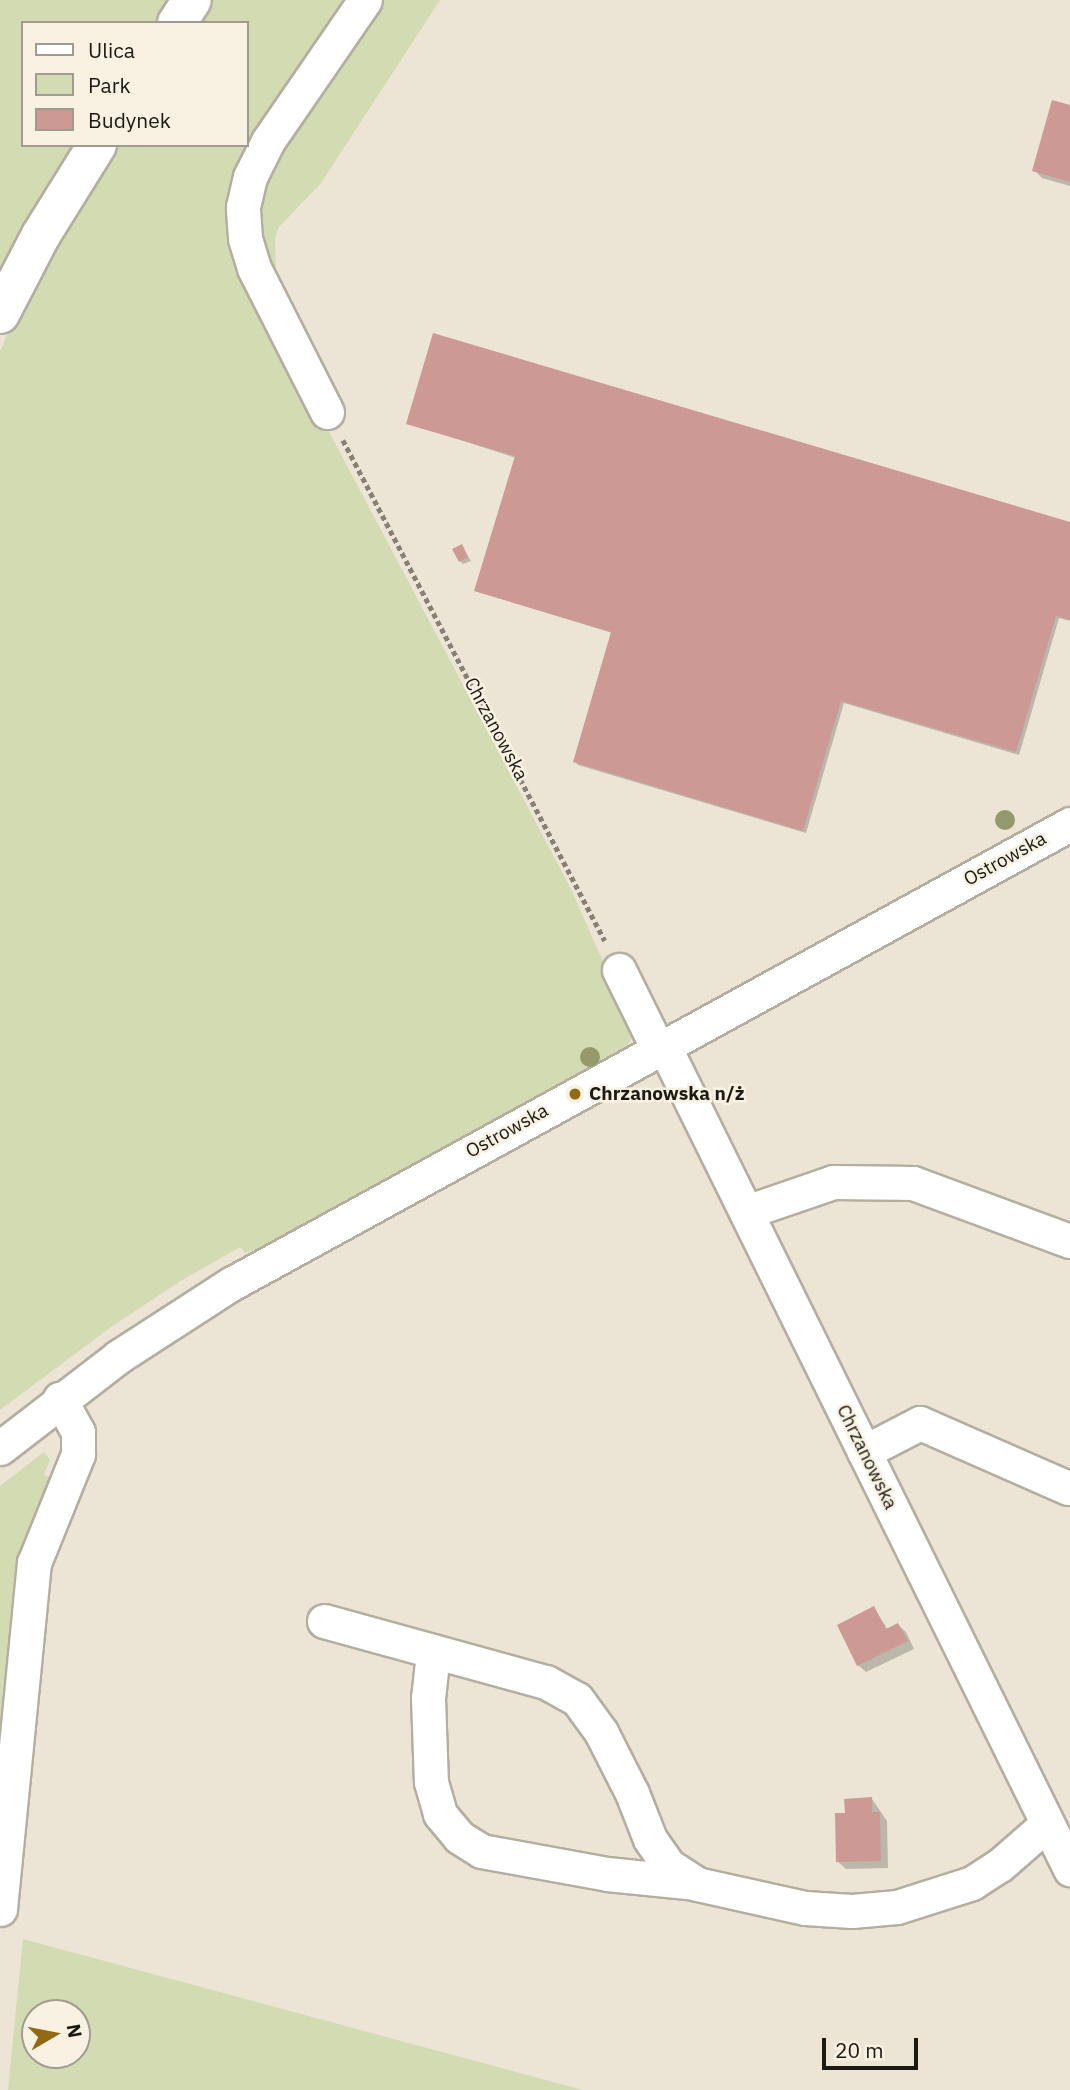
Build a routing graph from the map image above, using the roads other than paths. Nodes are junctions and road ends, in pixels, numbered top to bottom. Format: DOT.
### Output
graph roads {
  1 [pos="192,0"];
  2 [pos="365,0"];
  3 [pos="178,21"];
  4 [pos="96,147"];
  5 [pos="0,314"];
  6 [pos="327,412"];
  7 [pos="1070,824"];
  8 [pos="619,970"];
  9 [pos="661,1047"];
  10 [pos="746,1212"];
  11 [pos="1070,1241"];
  12 [pos="60,1399"];
  13 [pos="0,1448"];
  14 [pos="864,1452"];
  15 [pos="1068,1488"];
  16 [pos="324,1621"];
  17 [pos="433,1653"];
  18 [pos="1047,1824"];
  19 [pos="1070,1868"];
  20 [pos="697,1884"];
  21 [pos="0,1909"];
  1 -- 3 [label="highway"];
  2 -- 6 [label="street"];
  4 -- 5 [label="highway"];
  7 -- 9 [label="street, Ostrowska"];
  8 -- 9 [label="street, Chrzanowska"];
  9 -- 10 [label="street, Chrzanowska"];
  9 -- 12 [label="street, Ostrowska"];
  10 -- 11 [label="street"];
  10 -- 14 [label="street, Chrzanowska"];
  12 -- 13 [label="street, Ostrowska"];
  12 -- 21 [label="street"];
  14 -- 15 [label="street"];
  14 -- 18 [label="street, Chrzanowska"];
  16 -- 17 [label="street"];
  17 -- 20 [label="street"];
  17 -- 20 [label="street"];
  18 -- 19 [label="street, Chrzanowska"];
  18 -- 20 [label="street"];
}
